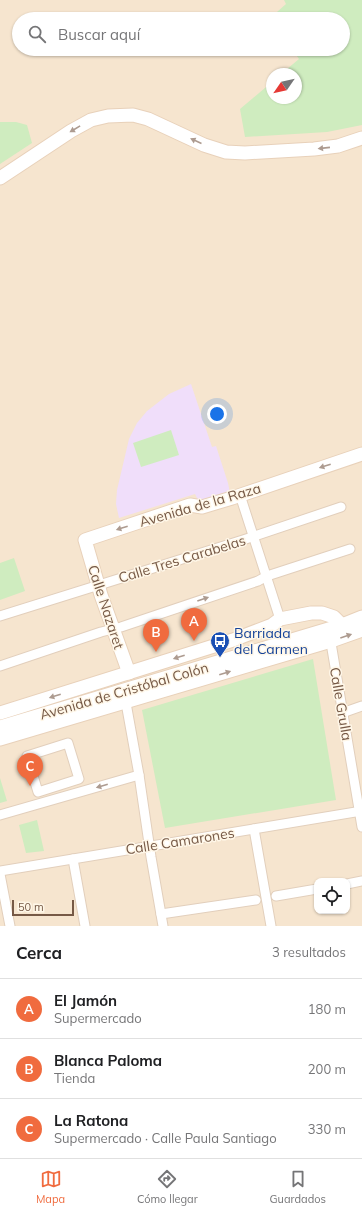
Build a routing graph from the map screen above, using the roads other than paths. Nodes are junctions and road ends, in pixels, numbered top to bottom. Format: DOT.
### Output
graph roads {
  1 [pos="362,138"];
  2 [pos="0,178"];
  3 [pos="362,454"];
  4 [pos="240,495"];
  5 [pos="341,507"];
  6 [pos="254,537"];
  7 [pos="84,540"];
  8 [pos="350,549"];
  9 [pos="267,576"];
  10 [pos="98,586"];
  11 [pos="0,616"];
  12 [pos="362,617"];
  13 [pos="280,619"];
  14 [pos="342,625"];
  15 [pos="113,629"];
  16 [pos="362,630"];
  17 [pos="329,635"];
  18 [pos="0,666"];
  19 [pos="129,673"];
  20 [pos="126,703"];
  21 [pos="362,706"];
  22 [pos="0,713"];
  23 [pos="342,713"];
  24 [pos="0,728"];
  25 [pos="139,775"];
  26 [pos="79,779"];
  27 [pos="361,811"];
  28 [pos="0,815"];
  29 [pos="362,827"];
  30 [pos="254,829"];
  31 [pos="149,846"];
  32 [pos="73,859"];
  33 [pos="0,871"];
  34 [pos="0,874"];
  35 [pos="362,881"];
  36 [pos="350,883"];
  37 [pos="314,890"];
  38 [pos="276,896"];
  39 [pos="256,900"];
  40 [pos="161,914"];
  41 [pos="10,926"];
  42 [pos="85,926"];
  43 [pos="163,926"];
  44 [pos="270,926"];
  1 -- 2 [label="street, one-way"];
  3 -- 4 [label="street, Avenida de la Raza, one-way"];
  4 -- 6 [label="street"];
  4 -- 7 [label="street, Avenida de la Raza, one-way"];
  5 -- 6 [label="street, Calle Tres Carabelas"];
  6 -- 9 [label="street"];
  6 -- 10 [label="street, Calle Tres Carabelas"];
  7 -- 10 [label="street, Calle Nazaret"];
  8 -- 9 [label="street"];
  9 -- 13 [label="street"];
  15 -- 9 [label="street, one-way"];
  10 -- 11 [label="street, Calle Tres Carabelas"];
  10 -- 15 [label="street, Calle Nazaret"];
  12 -- 14 [label="street, Avenida de Cristóbal Colón"];
  13 -- 14 [label="street"];
  13 -- 19 [label="street, one-way"];
  14 -- 17 [label="street, Avenida de Cristóbal Colón"];
  15 -- 18 [label="street"];
  15 -- 19 [label="street, Calle Nazaret"];
  17 -- 16 [label="street, one-way"];
  20 -- 17 [label="street, Avenida de Cristóbal Colón, one-way"];
  17 -- 23 [label="street, Calle Grulla"];
  17 -- 24 [label="street, Avenida de Cristóbal Colón"];
  19 -- 22 [label="street, one-way"];
  20 -- 24 [label="street, Avenida de Cristóbal Colón"];
  20 -- 25 [label="street"];
  21 -- 23 [label="street"];
  23 -- 27 [label="street, Calle Grulla"];
  25 -- 28 [label="street, one-way"];
  25 -- 31 [label="street"];
  26 -- 26 [label="street"];
  27 -- 29 [label="street, Calle Grulla"];
  27 -- 30 [label="street, Calle Camarones"];
  30 -- 31 [label="street, Calle Camarones"];
  30 -- 44 [label="street"];
  31 -- 32 [label="street, Calle Camarones"];
  31 -- 40 [label="street"];
  32 -- 33 [label="street, Calle Camarones"];
  32 -- 42 [label="street"];
  34 -- 41 [label="street"];
  35 -- 36 [label="street"];
  37 -- 38 [label="street"];
  39 -- 40 [label="street"];
  40 -- 43 [label="street"];
}
